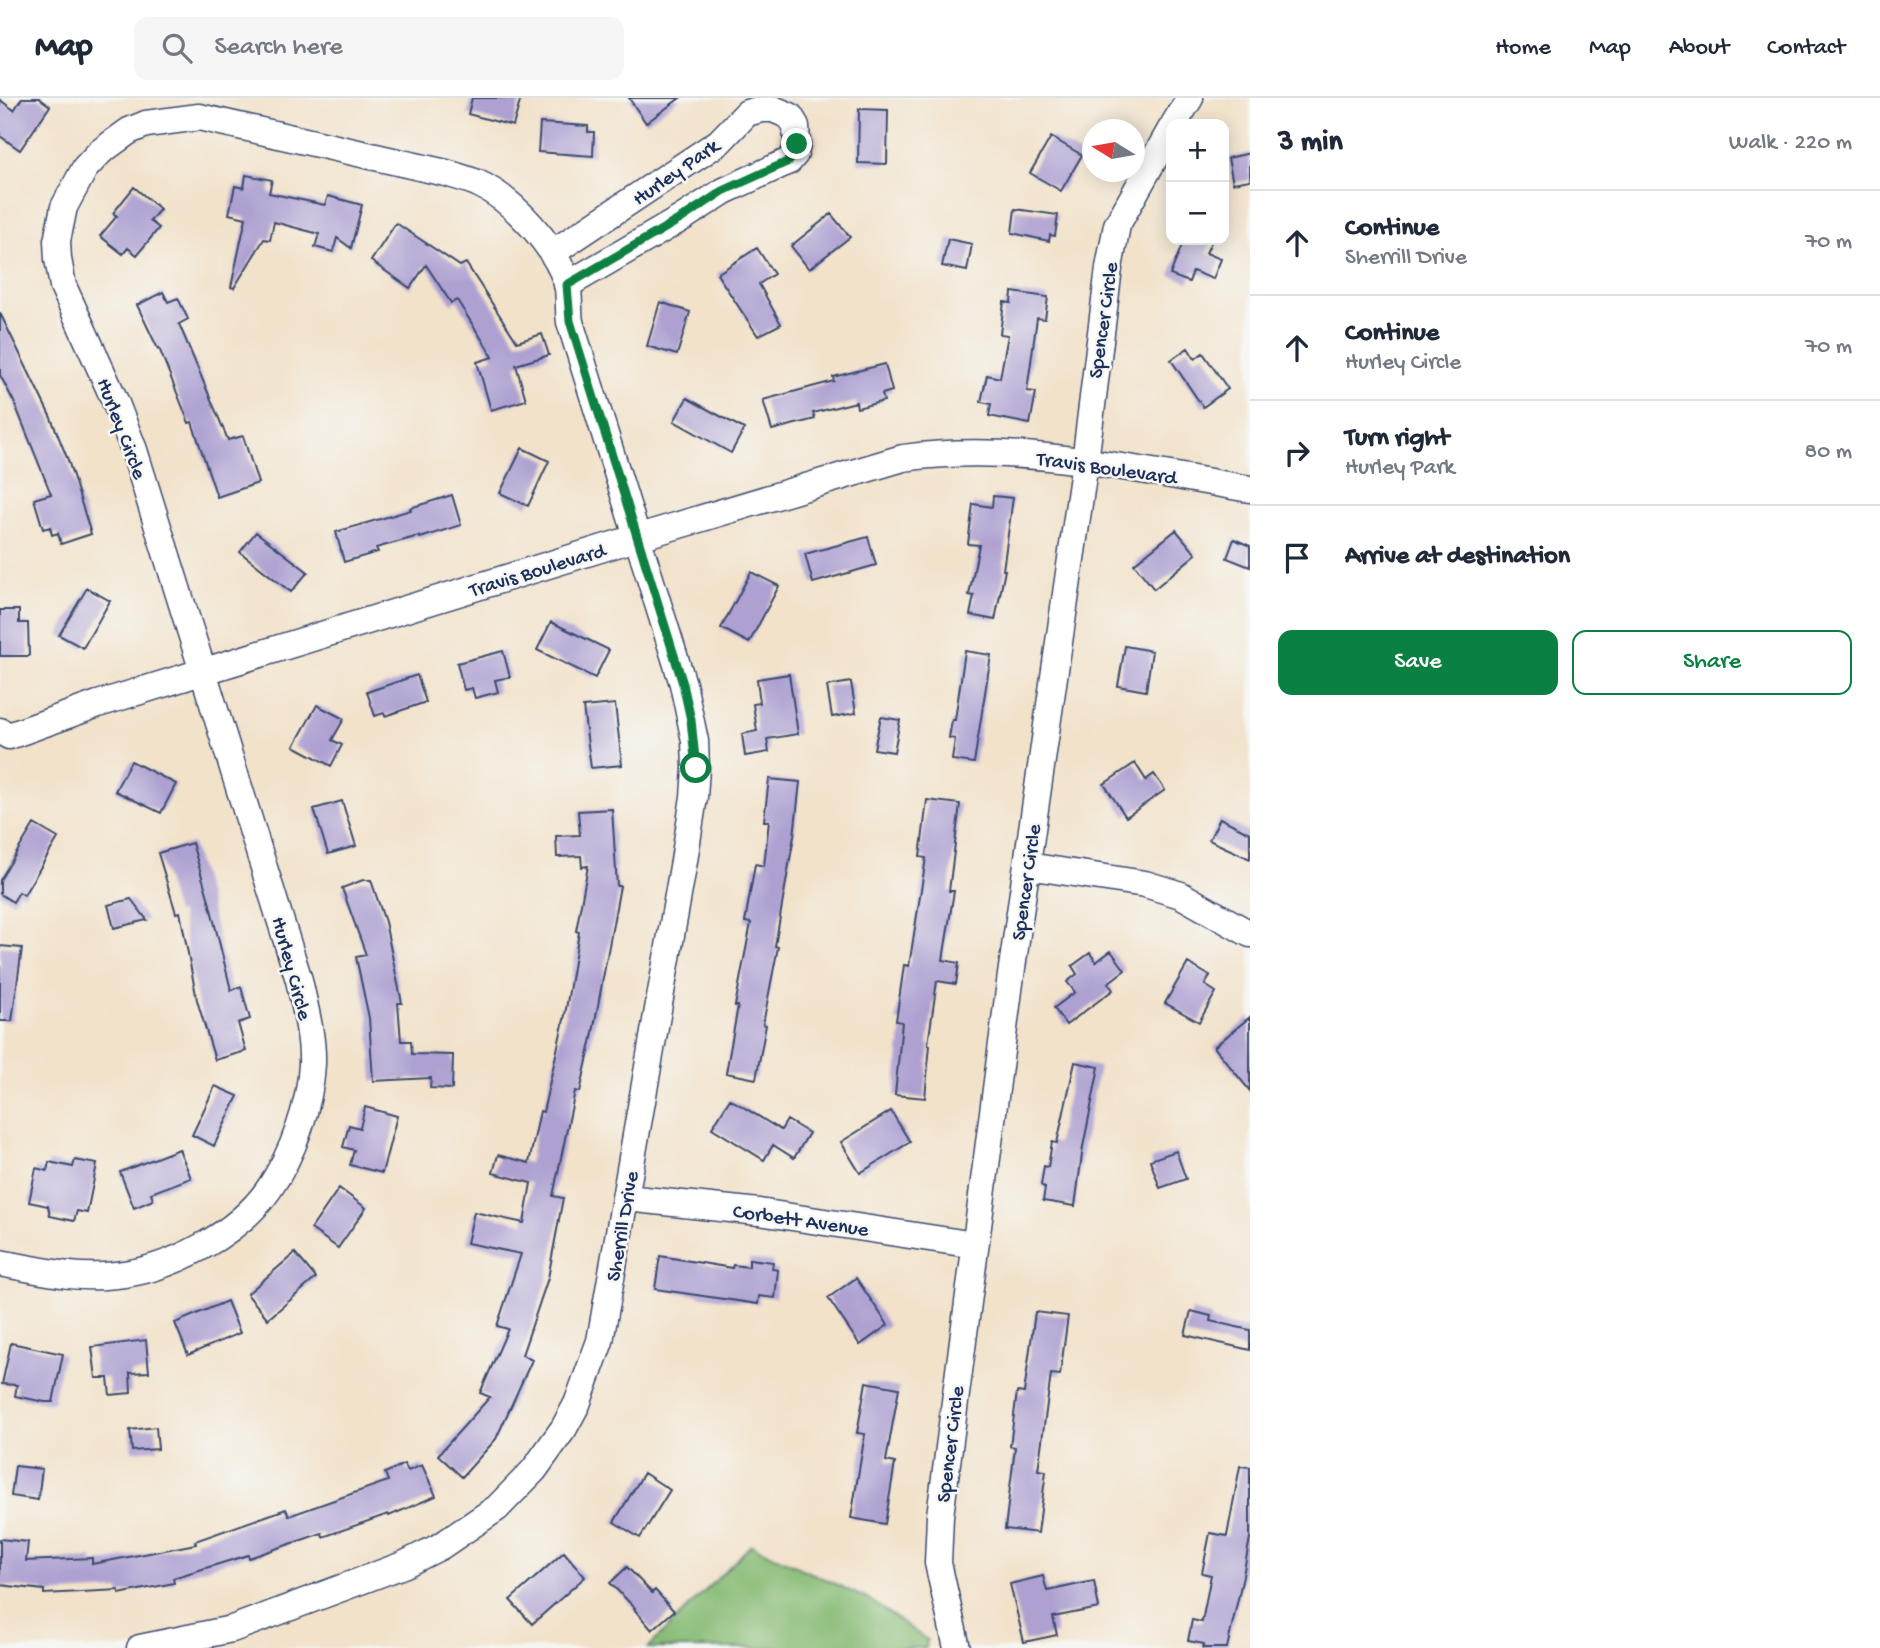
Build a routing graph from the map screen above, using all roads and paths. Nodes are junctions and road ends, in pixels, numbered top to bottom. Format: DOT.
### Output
graph roads {
  1 [pos="1190,98"];
  2 [pos="1177,119"];
  3 [pos="1166,138"];
  4 [pos="552,253"];
  5 [pos="567,285"];
  6 [pos="1085,462"];
  7 [pos="1250,489"];
  8 [pos="639,537"];
  9 [pos="204,671"];
  10 [pos="3,737"];
  11 [pos="1028,866"];
  12 [pos="1250,934"];
  13 [pos="626,1198"];
  14 [pos="975,1245"];
  15 [pos="0,1263"];
  16 [pos="234,1638"];
  17 [pos="140,1648"];
  18 [pos="957,1648"];
  1 -- 2 [label="street"];
  3 -- 6 [label="street, Spencer Circle"];
  4 -- 5 [label="street, Hurley Circle"];
  4 -- 5 [label="street, Hurley Park"];
  4 -- 9 [label="street, Hurley Circle"];
  5 -- 8 [label="street, Hurley Circle"];
  6 -- 7 [label="street, Travis Boulevard"];
  6 -- 8 [label="street, Travis Boulevard"];
  6 -- 11 [label="street, Spencer Circle"];
  8 -- 9 [label="street, Travis Boulevard"];
  8 -- 13 [label="street, Sherrill Drive"];
  9 -- 10 [label="street, Travis Boulevard"];
  9 -- 15 [label="street, Hurley Circle"];
  11 -- 12 [label="street"];
  11 -- 14 [label="street, Spencer Circle"];
  13 -- 14 [label="street, Corbett Avenue"];
  13 -- 16 [label="street, Sherrill Drive"];
  14 -- 18 [label="street, Spencer Circle"];
  16 -- 17 [label="street, Sherrill Drive"];
}
